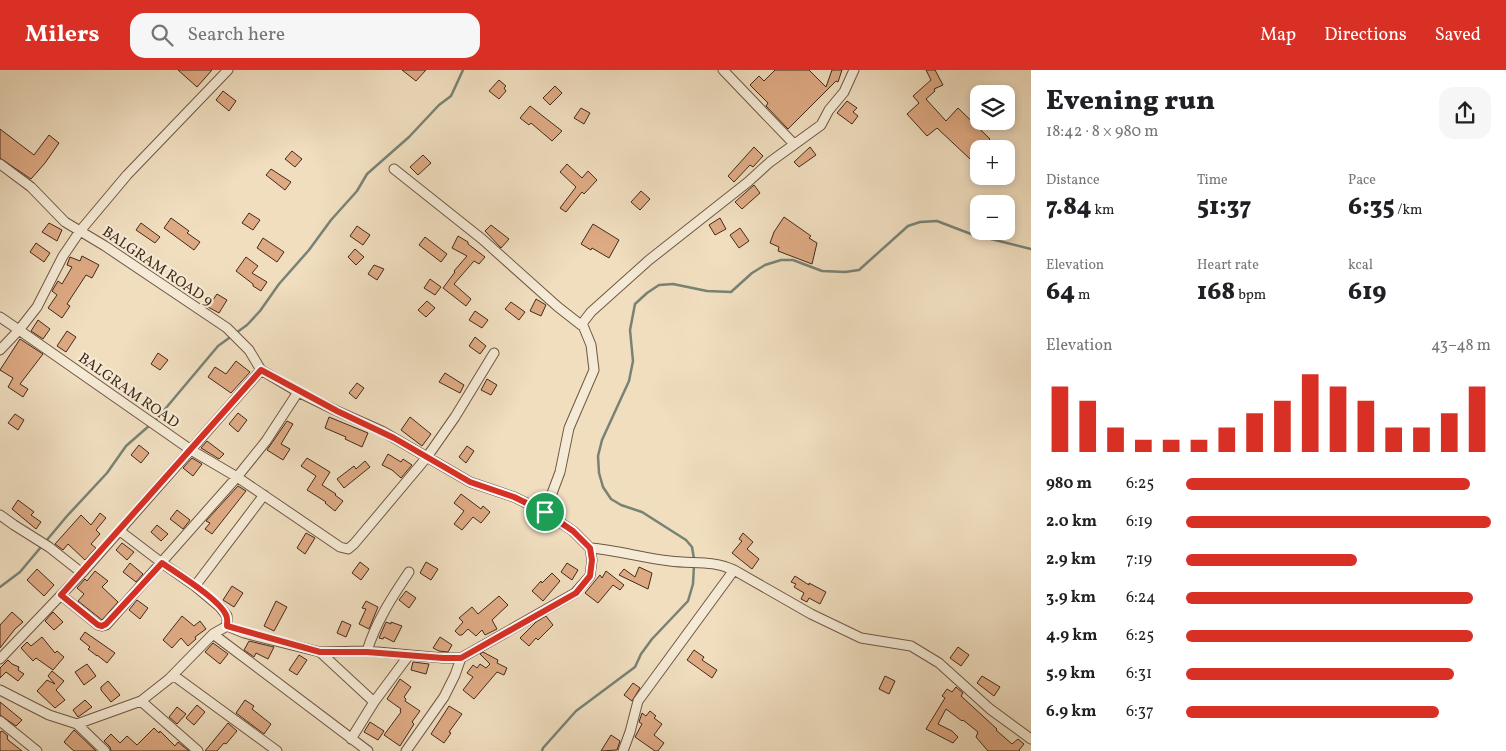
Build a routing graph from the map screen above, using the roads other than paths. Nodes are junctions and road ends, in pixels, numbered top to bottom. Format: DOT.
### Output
graph roads {
  1 [pos="228,70"];
  2 [pos="723,70"];
  3 [pos="854,70"];
  4 [pos="794,144"];
  5 [pos="0,164"];
  6 [pos="394,169"];
  7 [pos="80,231"];
  8 [pos="0,317"];
  9 [pos="582,323"];
  10 [pos="19,330"];
  11 [pos="0,350"];
  12 [pos="494,353"];
  13 [pos="261,370"];
  14 [pos="298,392"];
  15 [pos="191,450"];
  16 [pos="427,457"];
  17 [pos="237,477"];
  18 [pos="264,495"];
  19 [pos="545,512"];
  20 [pos="0,514"];
  21 [pos="120,531"];
  22 [pos="590,548"];
  23 [pos="162,563"];
  24 [pos="734,570"];
  25 [pos="409,572"];
  26 [pos="82,573"];
  27 [pos="195,586"];
  28 [pos="61,595"];
  29 [pos="227,626"];
  30 [pos="213,634"];
  31 [pos="320,652"];
  32 [pos="367,652"];
  33 [pos="409,654"];
  34 [pos="461,658"];
  35 [pos="0,659"];
  36 [pos="173,675"];
  37 [pos="0,690"];
  38 [pos="141,701"];
  39 [pos="374,702"];
  40 [pos="0,722"];
  41 [pos="77,724"];
  42 [pos="351,739"];
  43 [pos="1031,739"];
  44 [pos="37,751"];
  45 [pos="105,751"];
  46 [pos="198,751"];
  47 [pos="277,751"];
  48 [pos="368,751"];
  49 [pos="406,751"];
  50 [pos="623,751"];
  1 -- 7 [label="street"];
  2 -- 4 [label="street"];
  3 -- 4 [label="street"];
  4 -- 9 [label="street"];
  5 -- 7 [label="street, BALGRAM ROAD 9"];
  6 -- 9 [label="street"];
  7 -- 10 [label="street"];
  7 -- 13 [label="street, BALGRAM ROAD 9"];
  8 -- 10 [label="street, BALGRAM ROAD"];
  9 -- 19 [label="street"];
  10 -- 11 [label="street"];
  10 -- 15 [label="street, BALGRAM ROAD"];
  12 -- 16 [label="street"];
  13 -- 14 [label="street, BALGRAM ROAD 9"];
  13 -- 15 [label="street"];
  14 -- 16 [label="street, BALGRAM ROAD 9"];
  14 -- 17 [label="street"];
  15 -- 17 [label="street, BALGRAM ROAD"];
  15 -- 21 [label="street"];
  16 -- 18 [label="street, BALGRAM ROAD"];
  16 -- 19 [label="street, BALGRAM ROAD 9"];
  17 -- 18 [label="street, BALGRAM ROAD"];
  17 -- 23 [label="street"];
  18 -- 27 [label="street"];
  19 -- 22 [label="street, BALGRAM ROAD 9"];
  20 -- 26 [label="street"];
  21 -- 23 [label="street"];
  21 -- 26 [label="street"];
  22 -- 24 [label="street"];
  22 -- 34 [label="street"];
  23 -- 27 [label="street"];
  23 -- 28 [label="street"];
  24 -- 43 [label="street"];
  24 -- 50 [label="street"];
  25 -- 32 [label="street"];
  26 -- 28 [label="street"];
  27 -- 29 [label="street"];
  28 -- 35 [label="street"];
  29 -- 30 [label="street"];
  29 -- 31 [label="street"];
  30 -- 36 [label="street"];
  30 -- 42 [label="street"];
  31 -- 32 [label="street"];
  31 -- 39 [label="street"];
  32 -- 33 [label="street"];
  33 -- 34 [label="street"];
  33 -- 39 [label="street"];
  34 -- 49 [label="street"];
  36 -- 38 [label="street"];
  36 -- 47 [label="street"];
  37 -- 41 [label="street"];
  38 -- 41 [label="street"];
  38 -- 46 [label="street"];
  39 -- 42 [label="street"];
  40 -- 44 [label="street"];
  41 -- 45 [label="street"];
  42 -- 48 [label="street"];
}
